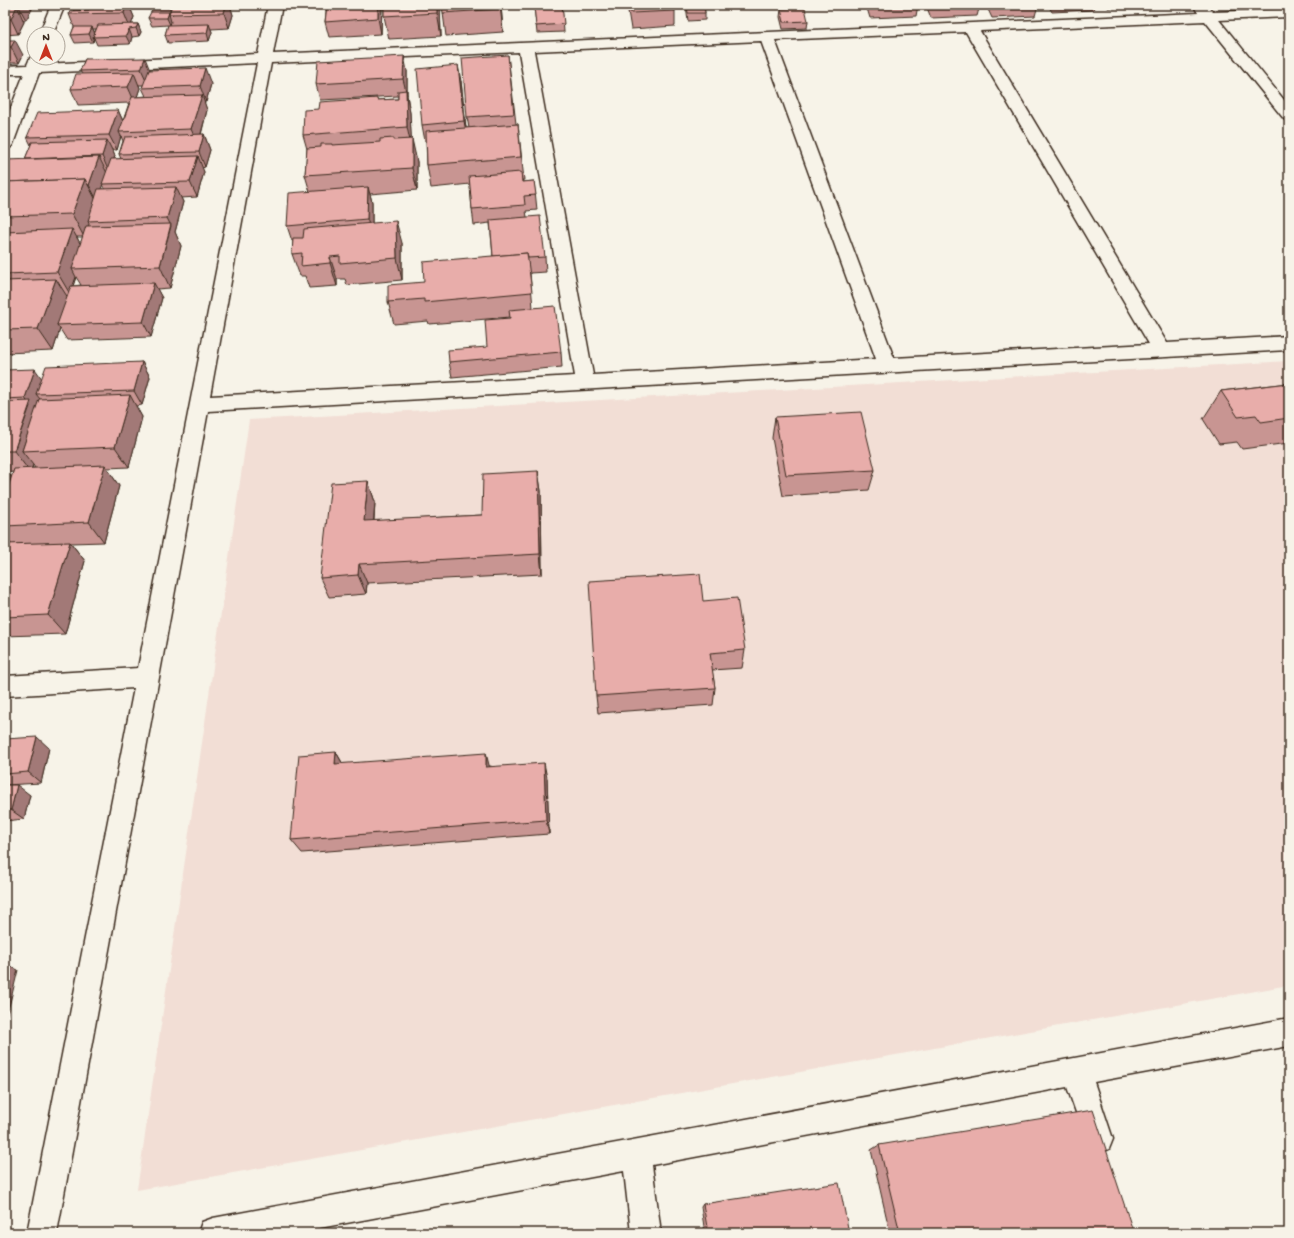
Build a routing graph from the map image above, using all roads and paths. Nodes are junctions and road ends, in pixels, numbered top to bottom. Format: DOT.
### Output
graph roads {
  1 [pos="58,5"];
  2 [pos="275,5"];
  3 [pos="1200,5"];
  4 [pos="1033,12"];
  5 [pos="1289,13"];
  6 [pos="1209,17"];
  7 [pos="1040,24"];
  8 [pos="49,26"];
  9 [pos="970,27"];
  10 [pos="767,36"];
  11 [pos="526,47"];
  12 [pos="265,58"];
  13 [pos="66,63"];
  14 [pos="26,66"];
  15 [pos="33,66"];
  16 [pos="5,70"];
  17 [pos="1289,116"];
  18 [pos="8,127"];
  19 [pos="5,144"];
  20 [pos="1289,343"];
  21 [pos="1162,350"];
  22 [pos="888,365"];
  23 [pos="584,382"];
  24 [pos="199,404"];
  25 [pos="147,677"];
  26 [pos="5,686"];
  27 [pos="1289,1032"];
  28 [pos="1076,1072"];
  29 [pos="636,1154"];
  30 [pos="1107,1160"];
  31 [pos="42,1233"];
  32 [pos="212,1233"];
  33 [pos="646,1233"];
  1 -- 8 [label="street"];
  2 -- 12 [label="street"];
  3 -- 6 [label="street"];
  4 -- 7 [label="street"];
  5 -- 6 [label="street"];
  6 -- 7 [label="street"];
  6 -- 17 [label="street"];
  7 -- 9 [label="street"];
  9 -- 10 [label="street"];
  9 -- 21 [label="street"];
  10 -- 11 [label="street"];
  10 -- 22 [label="street"];
  11 -- 12 [label="street"];
  11 -- 23 [label="street"];
  12 -- 13 [label="street"];
  12 -- 24 [label="street"];
  14 -- 16 [label="street"];
  15 -- 18 [label="street"];
  18 -- 19 [label="street"];
  20 -- 21 [label="street"];
  21 -- 22 [label="street"];
  22 -- 23 [label="street"];
  23 -- 24 [label="street"];
  24 -- 25 [label="street"];
  25 -- 26 [label="street"];
  25 -- 31 [label="street"];
  27 -- 28 [label="street"];
  28 -- 29 [label="street"];
  28 -- 30 [label="street"];
  29 -- 32 [label="street"];
  29 -- 33 [label="street"];
}
